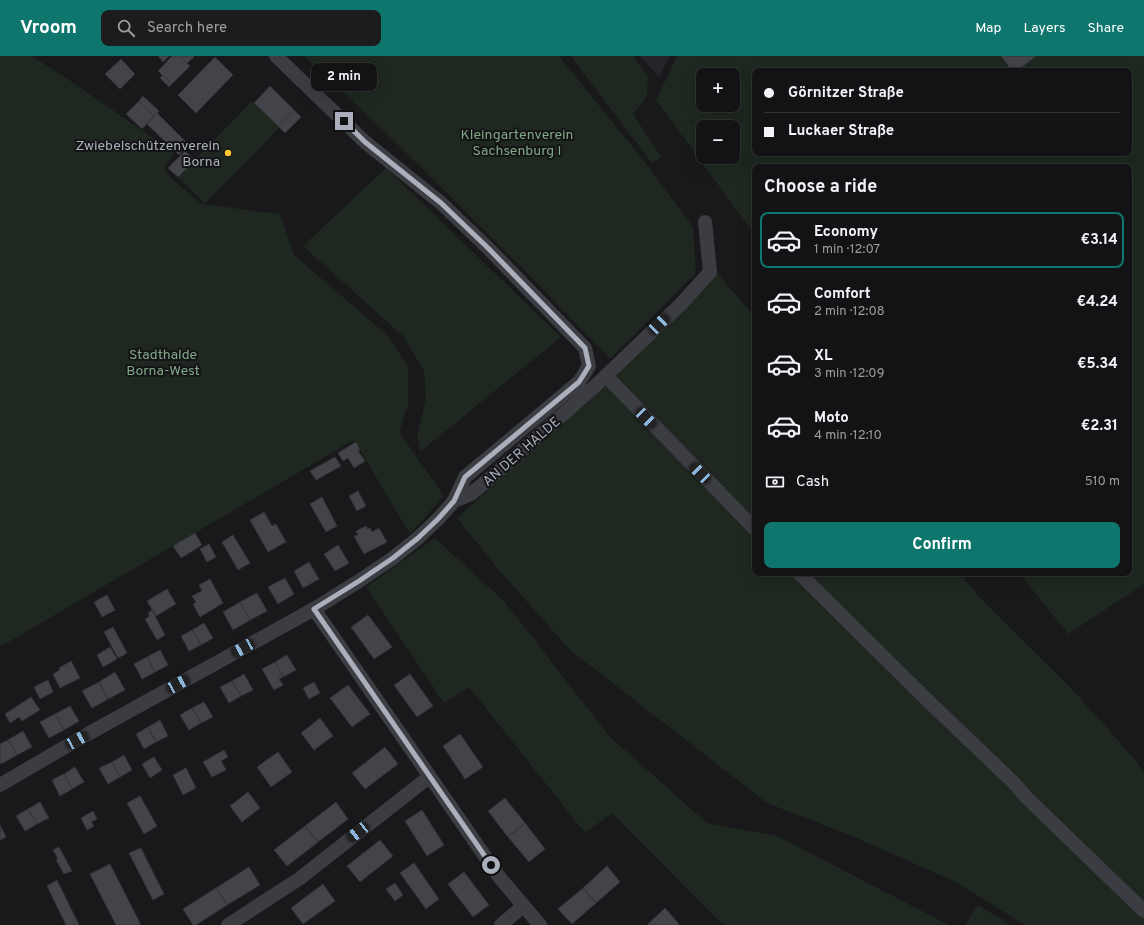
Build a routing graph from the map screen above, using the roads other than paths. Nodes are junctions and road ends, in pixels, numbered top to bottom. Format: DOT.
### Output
graph roads {
  1 [pos="276,56"];
  2 [pos="704,222"];
  3 [pos="606,376"];
  4 [pos="454,501"];
  5 [pos="752,526"];
  6 [pos="802,576"];
  7 [pos="314,609"];
  8 [pos="429,777"];
  9 [pos="0,785"];
  10 [pos="523,906"];
  11 [pos="1144,911"];
  12 [pos="228,925"];
  13 [pos="501,925"];
  14 [pos="540,925"];
  1 -- 4 [label="street"];
  2 -- 3 [label="street, AN DER HALDE"];
  3 -- 4 [label="street, AN DER HALDE"];
  3 -- 5 [label="street"];
  4 -- 7 [label="street, AN DER HALDE"];
  6 -- 11 [label="street"];
  7 -- 8 [label="street"];
  7 -- 9 [label="street, AN DER HALDE"];
  8 -- 10 [label="street"];
  8 -- 12 [label="street"];
  10 -- 13 [label="street"];
  10 -- 14 [label="street"];
}
